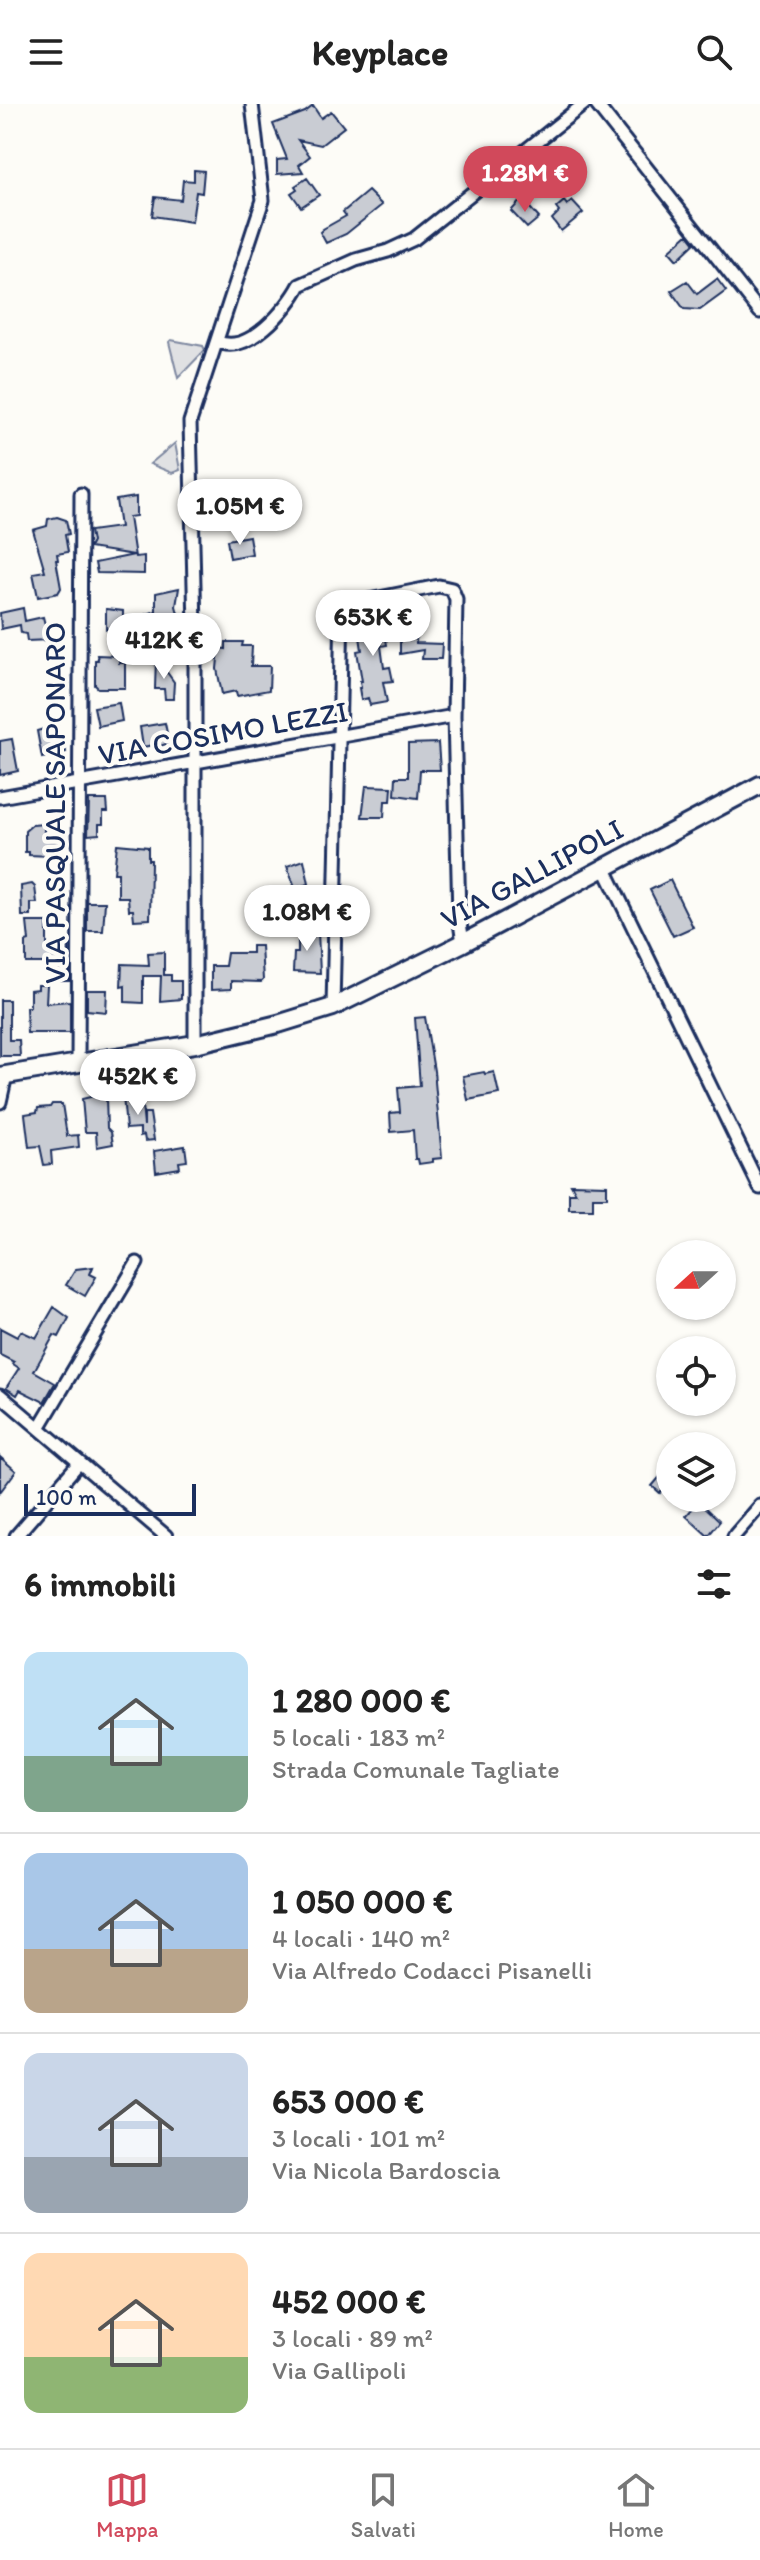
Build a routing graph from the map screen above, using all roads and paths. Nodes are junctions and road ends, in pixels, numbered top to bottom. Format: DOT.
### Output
graph roads {
  1 [pos="252,104"];
  2 [pos="584,104"];
  3 [pos="596,104"];
  4 [pos="760,312"];
  5 [pos="217,341"];
  6 [pos="81,494"];
  7 [pos="454,716"];
  8 [pos="338,737"];
  9 [pos="196,761"];
  10 [pos="79,783"];
  11 [pos="760,785"];
  12 [pos="0,797"];
  13 [pos="604,867"];
  14 [pos="463,943"];
  15 [pos="333,1007"];
  16 [pos="195,1044"];
  17 [pos="78,1063"];
  18 [pos="3,1076"];
  19 [pos="0,1102"];
  20 [pos="760,1188"];
  21 [pos="137,1263"];
  22 [pos="0,1395"];
  23 [pos="39,1428"];
  24 [pos="79,1463"];
  25 [pos="760,1506"];
  26 [pos="16,1536"];
  27 [pos="166,1536"];
  28 [pos="734,1536"];
  1 -- 5 [label="street"];
  2 -- 5 [label="street"];
  3 -- 4 [label="street"];
  5 -- 9 [label="street"];
  6 -- 10 [label="street, VIA PASQUALE SAPONARO"];
  7 -- 8 [label="street, VIA COSIMO LEZZI"];
  7 -- 8 [label="street"];
  7 -- 14 [label="street"];
  8 -- 9 [label="street, VIA COSIMO LEZZI"];
  8 -- 15 [label="street"];
  9 -- 10 [label="street, VIA COSIMO LEZZI"];
  9 -- 16 [label="street"];
  10 -- 12 [label="street, VIA COSIMO LEZZI"];
  10 -- 17 [label="street, VIA PASQUALE SAPONARO"];
  11 -- 13 [label="main road, VIA GALLIPOLI"];
  13 -- 14 [label="main road, VIA GALLIPOLI"];
  13 -- 20 [label="street"];
  14 -- 15 [label="main road, VIA GALLIPOLI"];
  15 -- 16 [label="main road, VIA GALLIPOLI"];
  16 -- 17 [label="main road, VIA GALLIPOLI"];
  17 -- 18 [label="main road, VIA GALLIPOLI"];
  18 -- 19 [label="street"];
  21 -- 23 [label="street"];
  22 -- 23 [label="street"];
  23 -- 24 [label="street"];
  24 -- 26 [label="street"];
  24 -- 27 [label="street"];
  25 -- 28 [label="street"];
}
